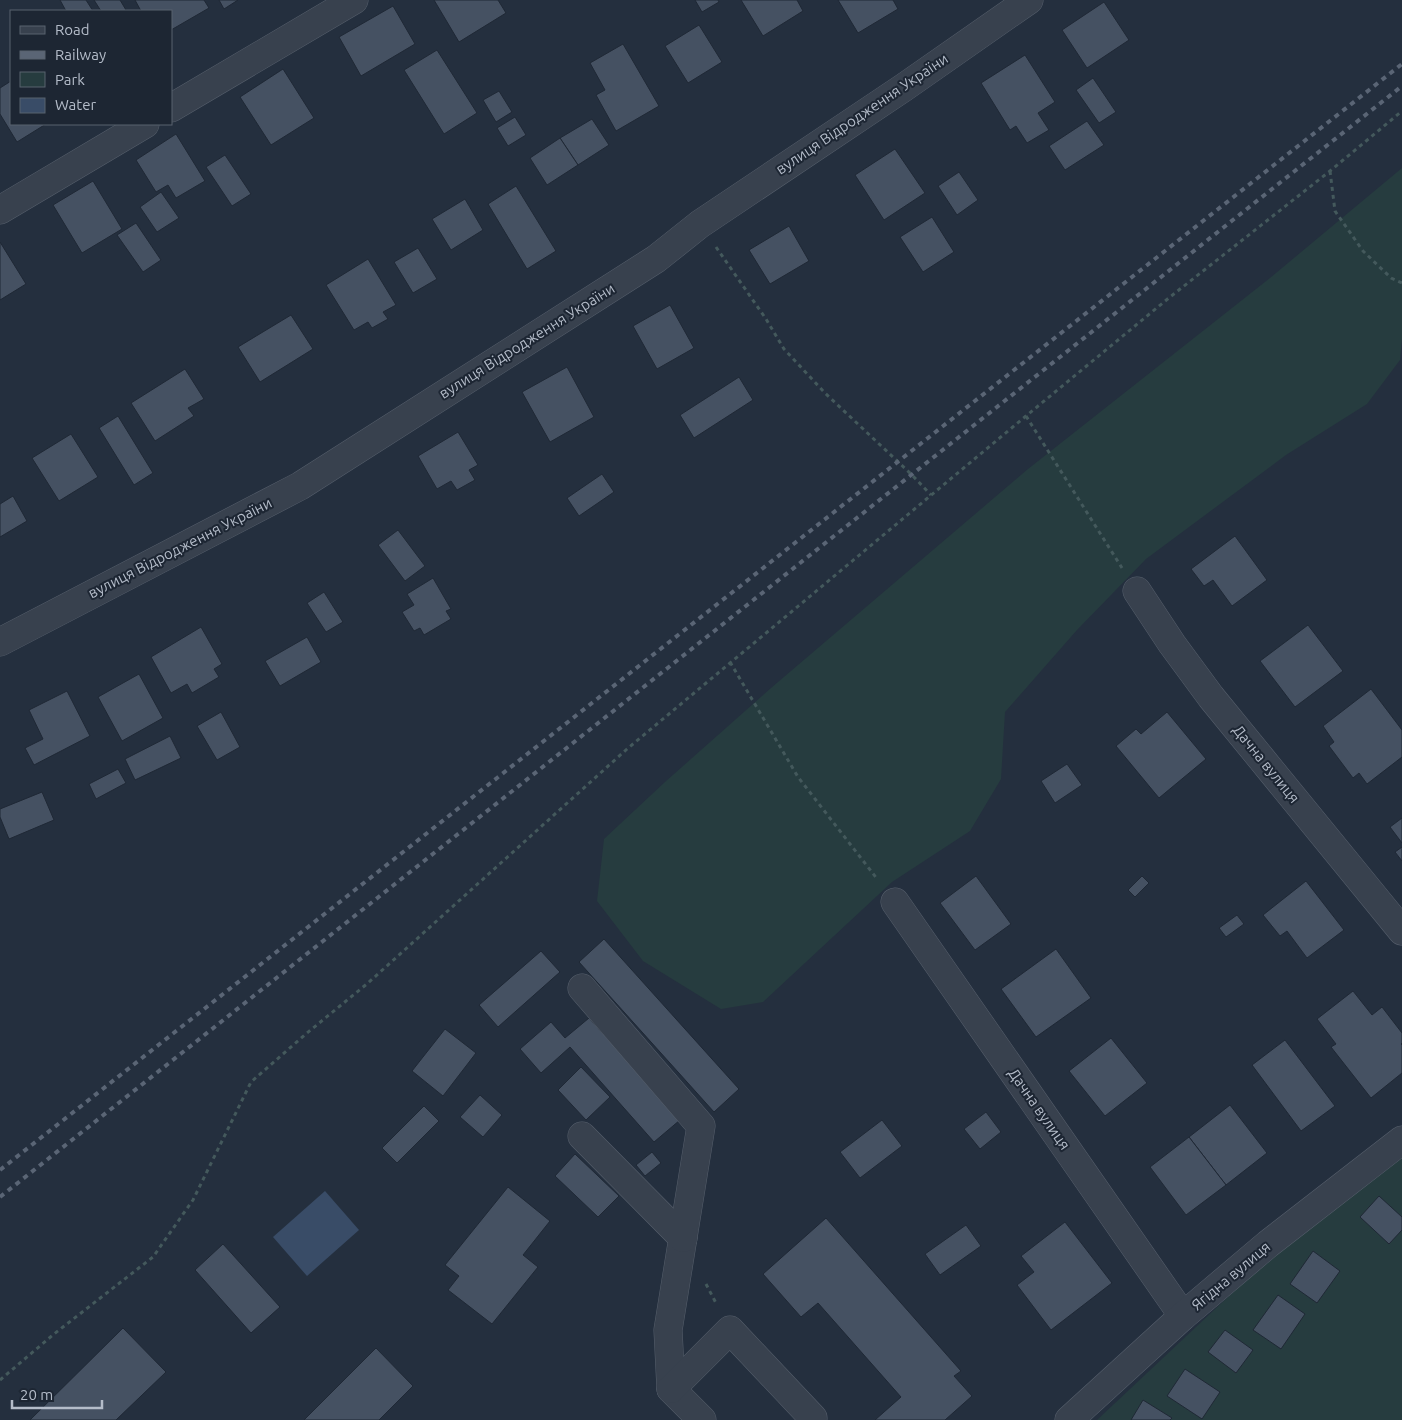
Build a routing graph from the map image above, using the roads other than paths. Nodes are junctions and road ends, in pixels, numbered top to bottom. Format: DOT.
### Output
graph roads {
  1 [pos="354,0"];
  2 [pos="1030,0"];
  3 [pos="172,107"];
  4 [pos="143,125"];
  5 [pos="0,210"];
  6 [pos="1137,591"];
  7 [pos="0,642"];
  8 [pos="895,902"];
  9 [pos="1402,931"];
  10 [pos="582,988"];
  11 [pos="582,1136"];
  12 [pos="1402,1140"];
  13 [pos="683,1238"];
  14 [pos="1183,1316"];
  15 [pos="672,1389"];
  16 [pos="702,1420"];
  17 [pos="811,1420"];
  18 [pos="1068,1420"];
  1 -- 3 [label="street"];
  2 -- 7 [label="street, вулиця Відродження України"];
  4 -- 5 [label="street"];
  6 -- 9 [label="street, Дачна вулиця"];
  8 -- 14 [label="street, Дачна вулиця"];
  10 -- 13 [label="street"];
  11 -- 13 [label="street"];
  12 -- 14 [label="street, Ягідна вулиця"];
  13 -- 15 [label="street"];
  14 -- 18 [label="street, Ягідна вулиця"];
  15 -- 16 [label="street"];
  15 -- 17 [label="street"];
}
